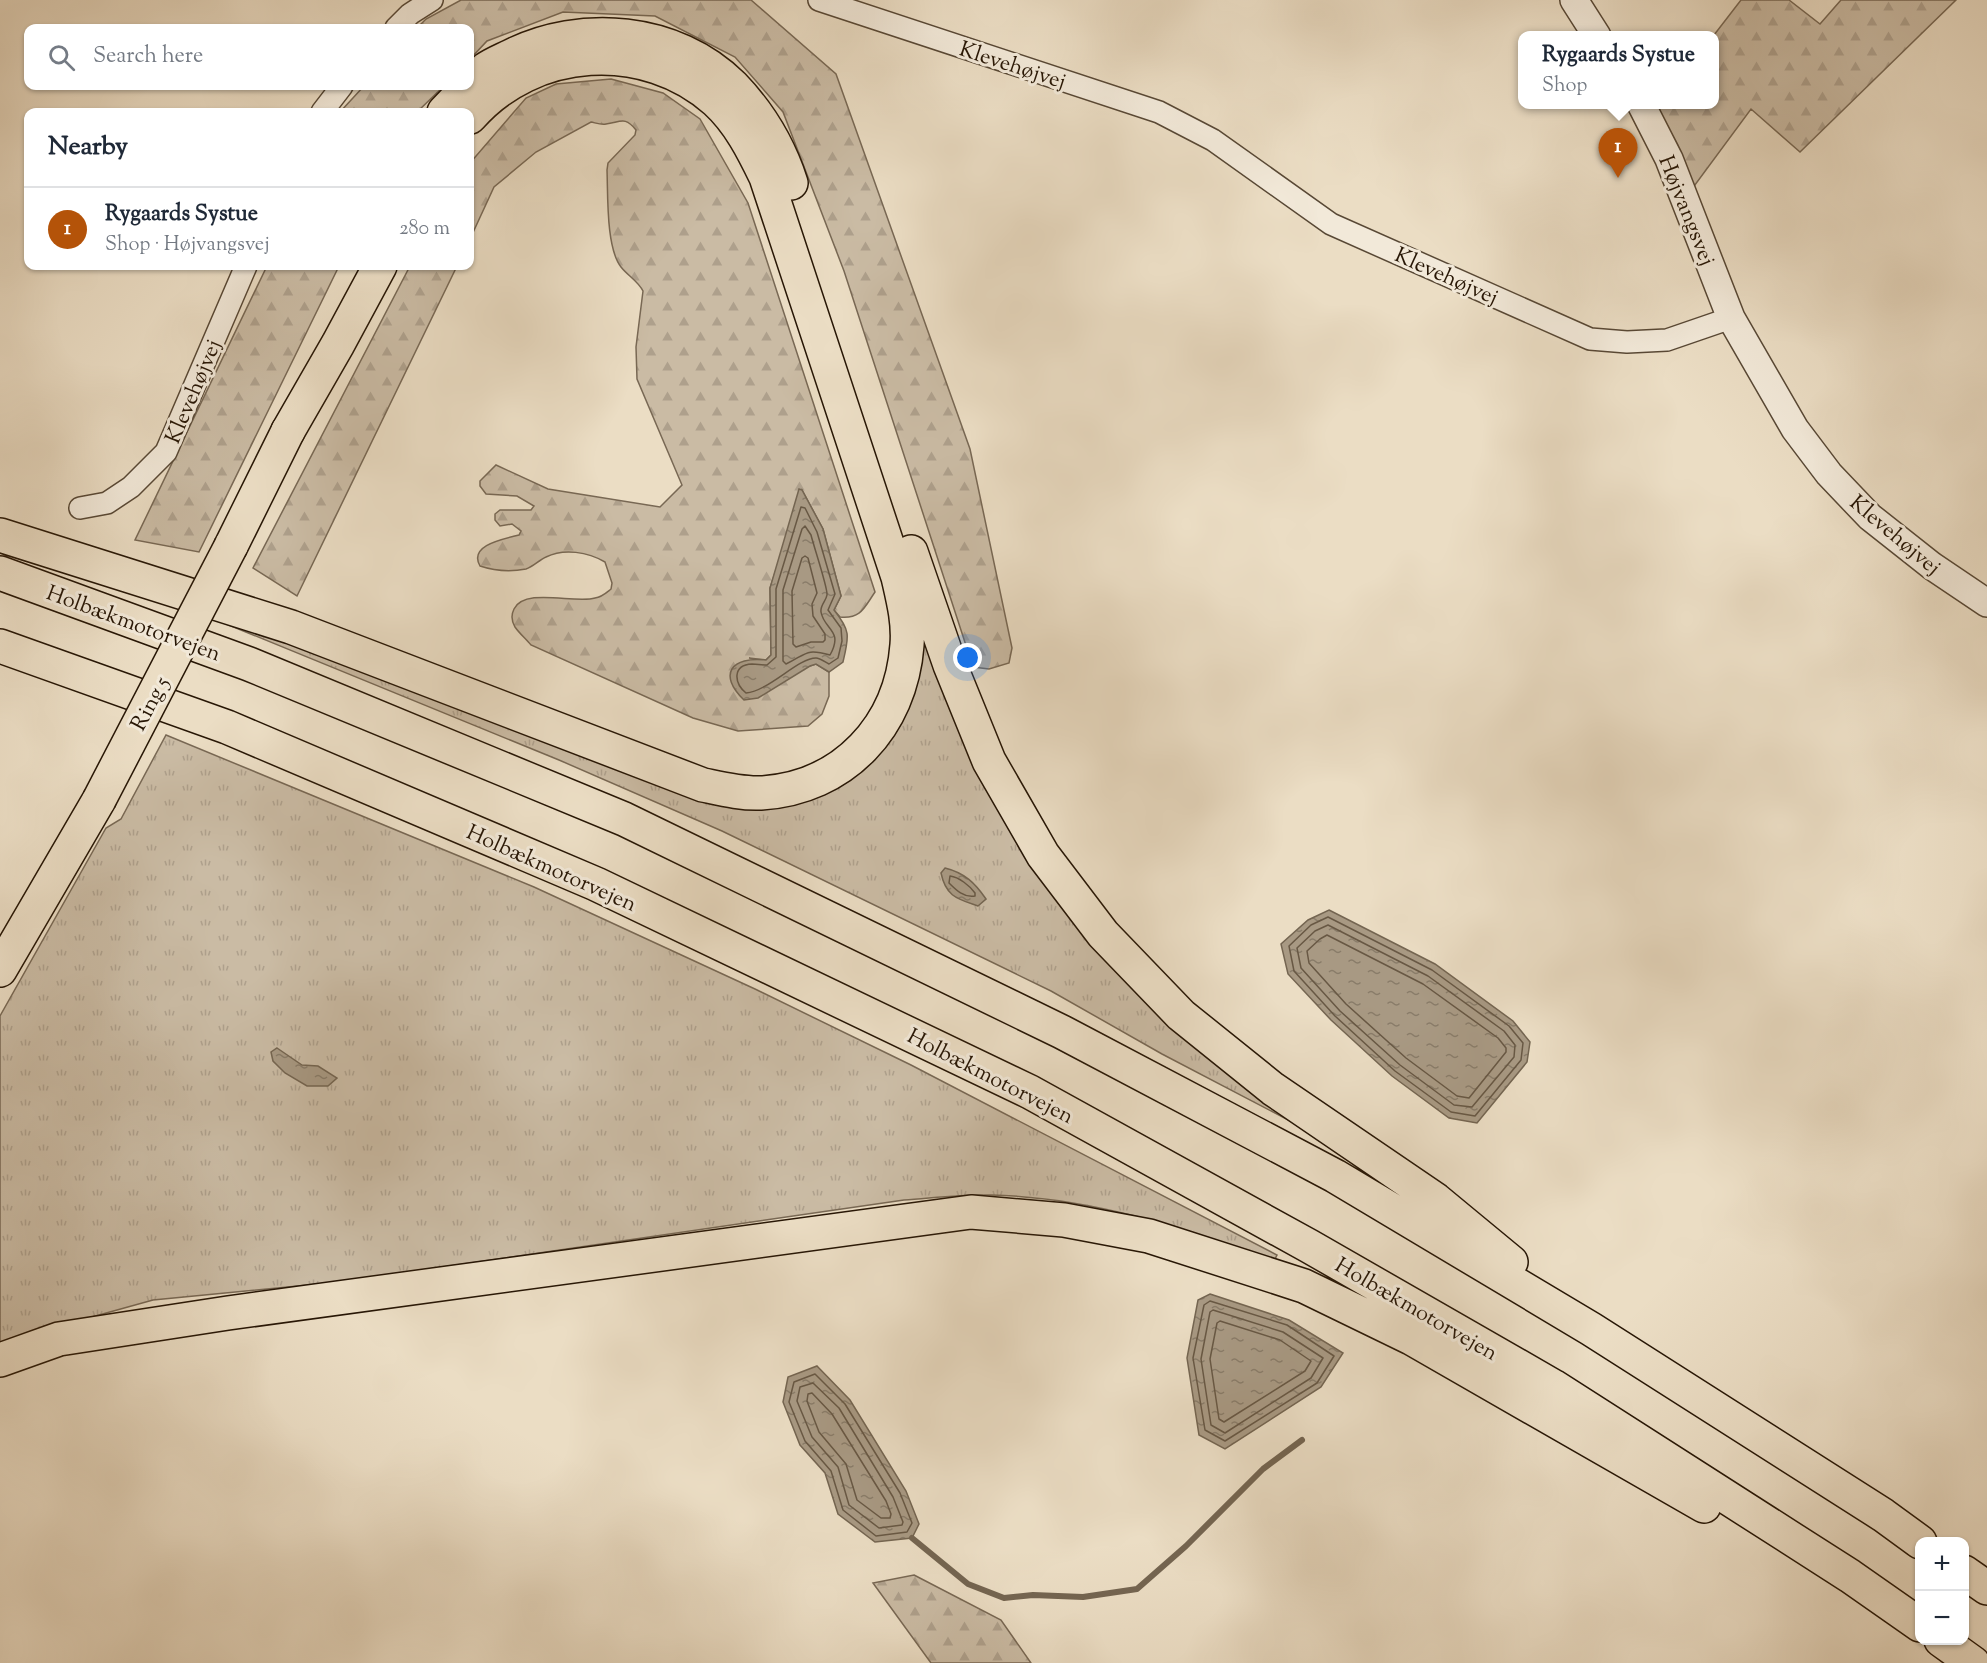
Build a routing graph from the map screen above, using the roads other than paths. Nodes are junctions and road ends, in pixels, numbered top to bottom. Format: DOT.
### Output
graph roads {
  1 [pos="432,0"];
  2 [pos="819,0"];
  3 [pos="1574,0"];
  4 [pos="400,24"];
  5 [pos="1594,31"];
  6 [pos="474,80"];
  7 [pos="339,90"];
  8 [pos="464,90"];
  9 [pos="325,108"];
  10 [pos="448,108"];
  11 [pos="1643,109"];
  12 [pos="474,113"];
  13 [pos="244,270"];
  14 [pos="359,270"];
  15 [pos="378,270"];
  16 [pos="1731,318"];
  17 [pos="288,431"];
  18 [pos="80,508"];
  19 [pos="0,535"];
  20 [pos="0,573"];
  21 [pos="1987,603"];
  22 [pos="0,646"];
  23 [pos="0,970"];
  24 [pos="1591,1329"];
  25 [pos="0,1360"];
  26 [pos="1915,1538"];
  27 [pos="1969,1575"];
  28 [pos="1850,1576"];
  29 [pos="1987,1588"];
  30 [pos="1915,1622"];
  31 [pos="1947,1645"];
  32 [pos="1973,1663"];
  1 -- 4 [label="street"];
  2 -- 16 [label="street, Klevehøjvej"];
  3 -- 5 [label="street"];
  6 -- 24 [label="highway"];
  7 -- 9 [label="street"];
  8 -- 10 [label="highway"];
  11 -- 16 [label="street, Højvangsvej"];
  12 -- 19 [label="highway"];
  13 -- 18 [label="street, Klevehøjvej"];
  14 -- 17 [label="highway"];
  15 -- 17 [label="highway"];
  16 -- 21 [label="street, Klevehøjvej"];
  17 -- 23 [label="highway, Ring 5, bridge"];
  20 -- 24 [label="highway, Holbækmotorvejen"];
  22 -- 28 [label="highway, Holbækmotorvejen"];
  24 -- 26 [label="highway, Holbækmotorvejen"];
  25 -- 28 [label="highway"];
  27 -- 29 [label="highway"];
  28 -- 30 [label="highway, Holbækmotorvejen"];
  31 -- 32 [label="highway"];
}
